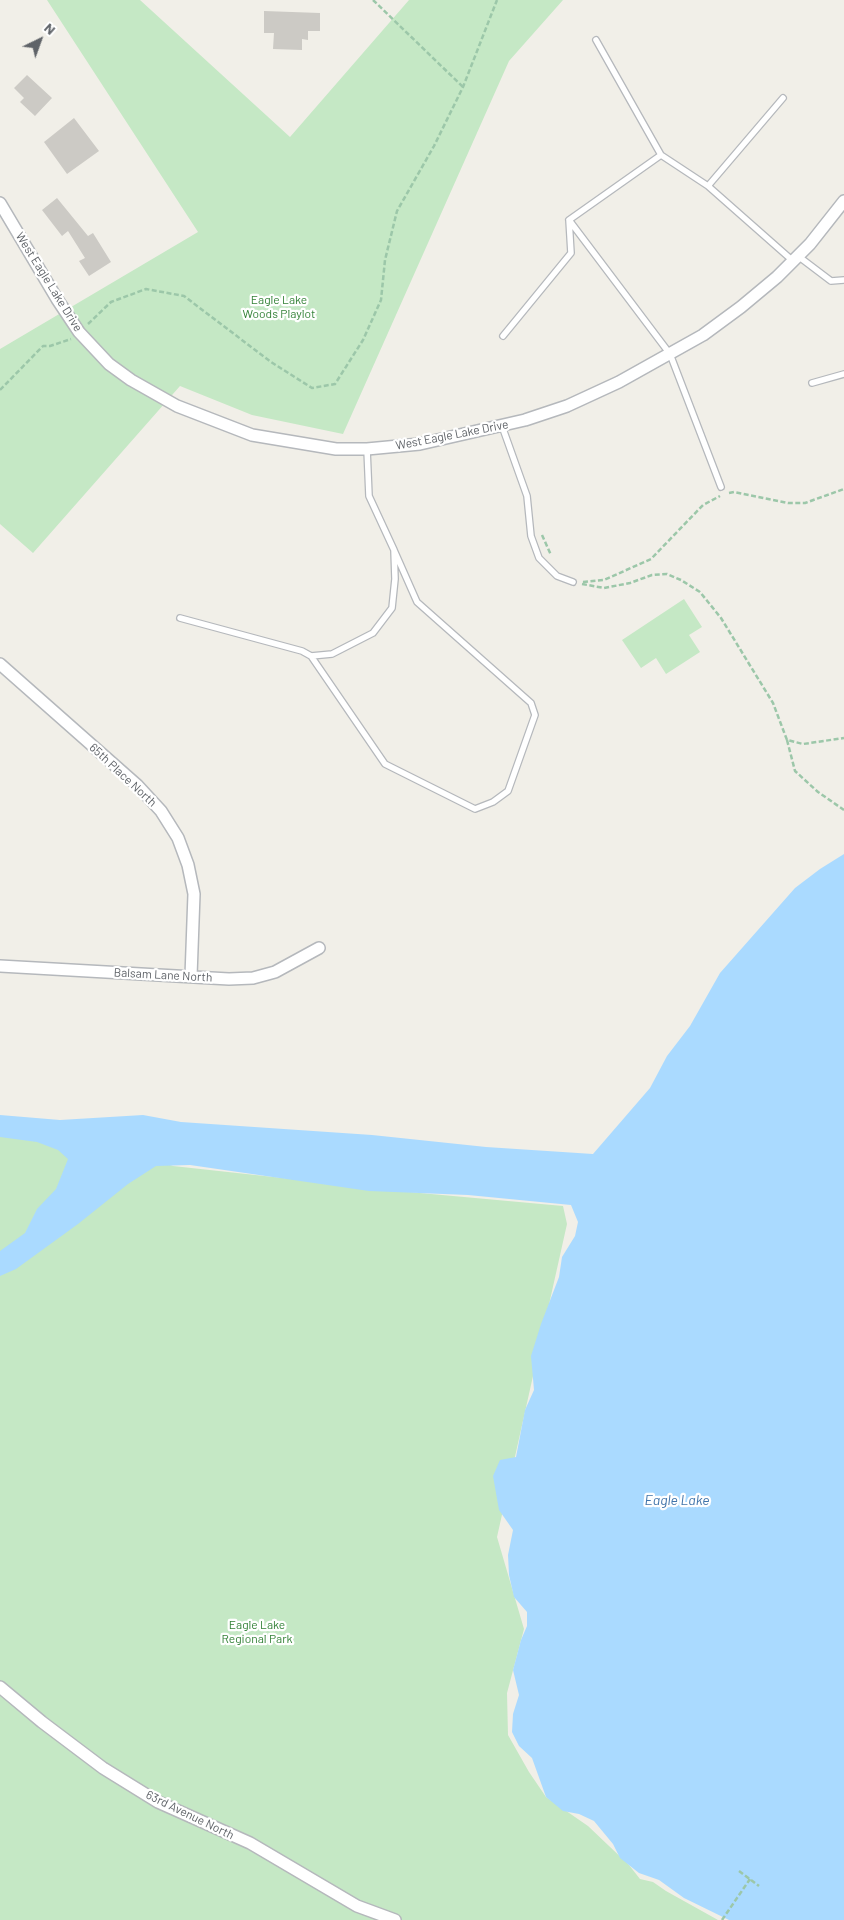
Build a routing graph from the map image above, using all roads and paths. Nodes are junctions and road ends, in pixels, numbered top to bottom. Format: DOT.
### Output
graph roads {
  1 [pos="373,0"];
  2 [pos="497,0"];
  3 [pos="596,40"];
  4 [pos="463,87"];
  5 [pos="783,98"];
  6 [pos="661,155"];
  7 [pos="708,186"];
  8 [pos="844,200"];
  9 [pos="0,203"];
  10 [pos="569,220"];
  11 [pos="796,258"];
  12 [pos="844,280"];
  13 [pos="79,332"];
  14 [pos="503,336"];
  15 [pos="670,354"];
  16 [pos="844,374"];
  17 [pos="812,383"];
  18 [pos="0,390"];
  19 [pos="502,426"];
  20 [pos="367,449"];
  21 [pos="721,487"];
  22 [pos="844,490"];
  23 [pos="541,531"];
  24 [pos="394,550"];
  25 [pos="552,557"];
  26 [pos="573,582"];
  27 [pos="180,618"];
  28 [pos="311,656"];
  29 [pos="0,664"];
  30 [pos="844,738"];
  31 [pos="787,740"];
  32 [pos="844,810"];
  33 [pos="319,948"];
  34 [pos="0,966"];
  35 [pos="191,976"];
  36 [pos="0,1687"];
  37 [pos="739,1871"];
  38 [pos="750,1879"];
  39 [pos="760,1886"];
  40 [pos="395,1920"];
  41 [pos="722,1920"];
  1 -- 4 [label="path"];
  2 -- 4 [label="path"];
  3 -- 6 [label="lane"];
  4 -- 13 [label="path"];
  5 -- 7 [label="lane"];
  6 -- 7 [label="lane"];
  6 -- 10 [label="lane"];
  7 -- 11 [label="lane"];
  8 -- 11 [label="street, West Eagle Lake Drive"];
  9 -- 13 [label="street, West Eagle Lake Drive"];
  10 -- 14 [label="lane"];
  10 -- 15 [label="lane"];
  11 -- 12 [label="lane"];
  11 -- 15 [label="street, West Eagle Lake Drive"];
  13 -- 18 [label="path"];
  13 -- 20 [label="street, West Eagle Lake Drive"];
  15 -- 19 [label="street, West Eagle Lake Drive"];
  15 -- 21 [label="lane"];
  16 -- 17 [label="lane"];
  19 -- 20 [label="street, West Eagle Lake Drive"];
  19 -- 26 [label="lane"];
  20 -- 24 [label="lane"];
  22 -- 26 [label="path"];
  23 -- 25 [label="path"];
  24 -- 28 [label="lane"];
  24 -- 28 [label="lane"];
  26 -- 31 [label="path"];
  27 -- 28 [label="lane"];
  29 -- 35 [label="street, 65th Place North"];
  30 -- 31 [label="path"];
  31 -- 32 [label="path"];
  33 -- 35 [label="street, Balsam Lane North"];
  34 -- 35 [label="street, Balsam Lane North"];
  36 -- 40 [label="street, 63rd Avenue North"];
  37 -- 38 [label="path"];
  38 -- 39 [label="path"];
  38 -- 41 [label="path"];
}
